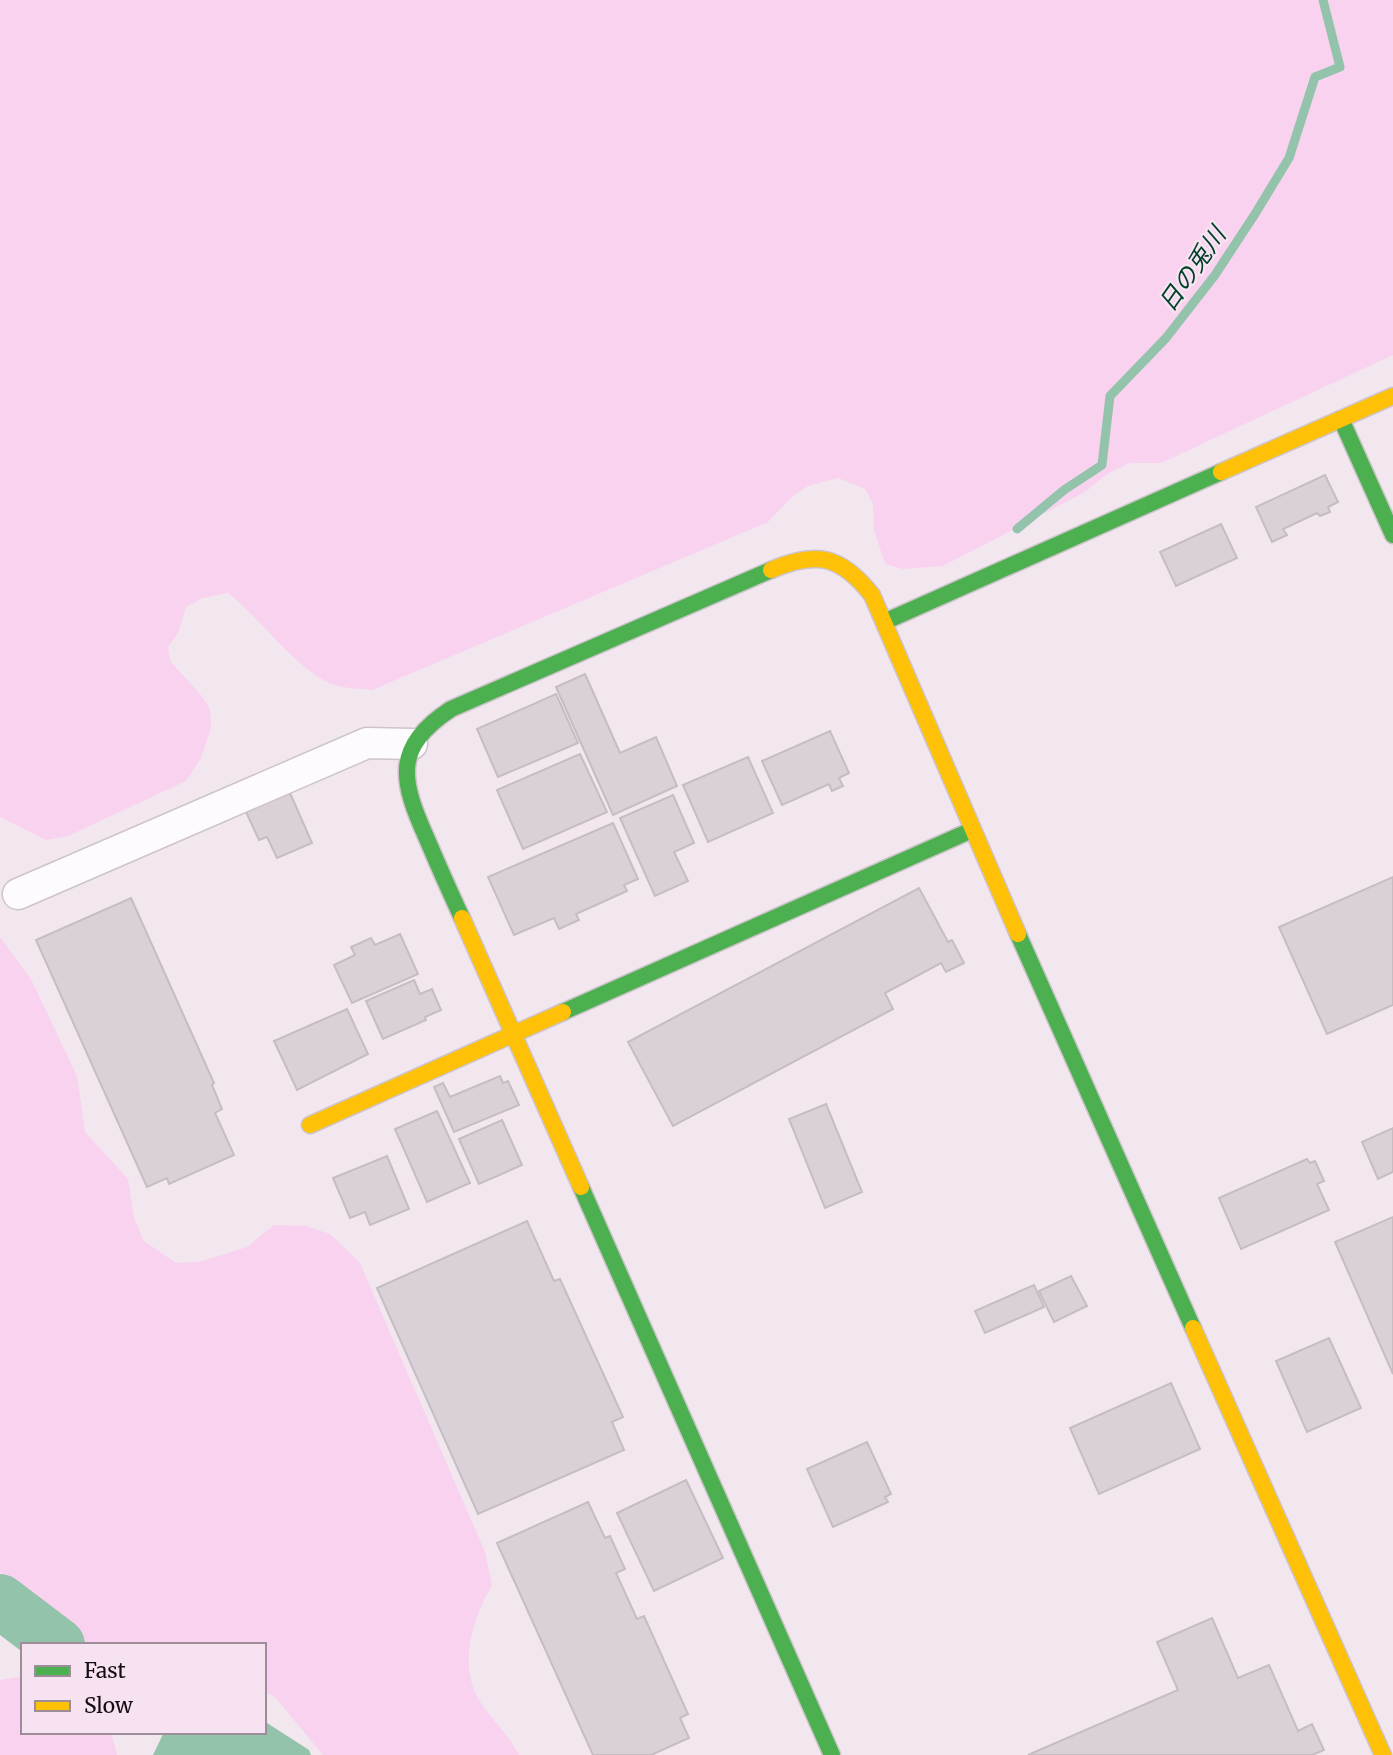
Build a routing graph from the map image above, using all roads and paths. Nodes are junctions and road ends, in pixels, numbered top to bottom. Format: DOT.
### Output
graph roads {
  1 [pos="1393,396"];
  2 [pos="1341,419"];
  3 [pos="1393,535"];
  4 [pos="884,622"];
  5 [pos="412,744"];
  6 [pos="972,830"];
  7 [pos="18,894"];
  8 [pos="513,1032"];
  9 [pos="310,1125"];
  10 [pos="832,1755"];
  11 [pos="1383,1755"];
  1 -- 2 [label="street"];
  2 -- 3 [label="street"];
  2 -- 4 [label="street"];
  4 -- 5 [label="street"];
  4 -- 6 [label="street"];
  5 -- 7 [label="street"];
  5 -- 8 [label="street"];
  6 -- 8 [label="street"];
  6 -- 11 [label="street"];
  8 -- 9 [label="street"];
  8 -- 10 [label="street"];
}
